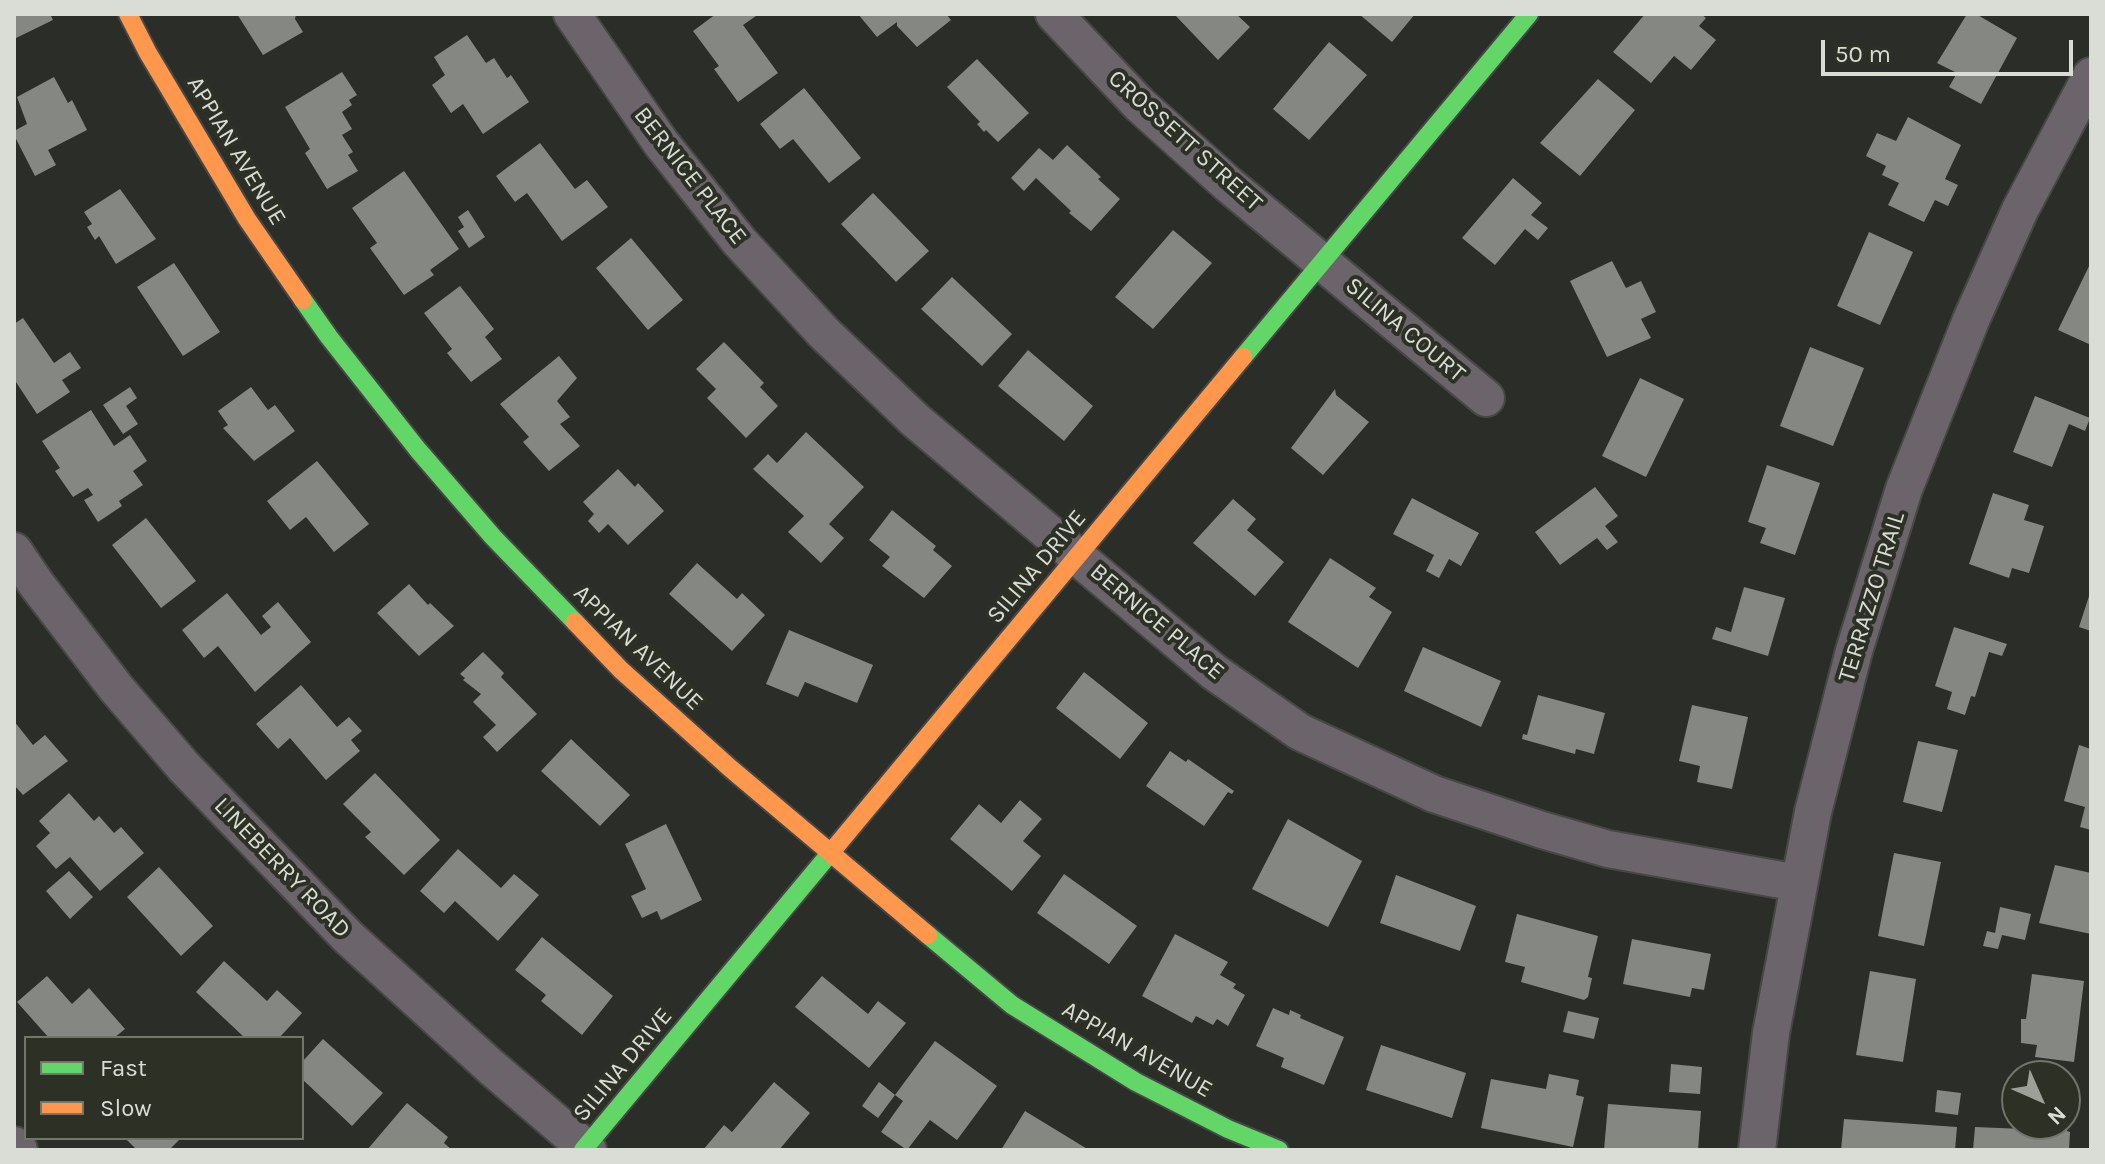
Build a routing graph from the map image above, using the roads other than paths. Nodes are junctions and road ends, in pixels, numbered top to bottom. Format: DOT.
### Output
graph roads {
  1 [pos="128,14"];
  2 [pos="572,14"];
  3 [pos="1054,14"];
  4 [pos="1529,14"];
  5 [pos="2091,76"];
  6 [pos="1323,262"];
  7 [pos="1486,398"];
  8 [pos="14,551"];
  9 [pos="1078,555"];
  10 [pos="832,853"];
  11 [pos="1798,883"];
  12 [pos="14,1145"];
  13 [pos="586,1149"];
  14 [pos="19,1150"];
  15 [pos="1279,1150"];
  16 [pos="1757,1150"];
  1 -- 10 [label="street, APPIAN AVENUE"];
  2 -- 9 [label="street, BERNICE PLACE"];
  3 -- 6 [label="street, CROSSETT STREET"];
  4 -- 6 [label="street, SILINA DRIVE"];
  5 -- 11 [label="street, TERRAZZO TRAIL"];
  6 -- 7 [label="street, SILINA COURT"];
  6 -- 9 [label="street, SILINA DRIVE"];
  8 -- 13 [label="street, LINEBERRY ROAD"];
  9 -- 10 [label="street, SILINA DRIVE"];
  9 -- 11 [label="street, BERNICE PLACE"];
  10 -- 13 [label="street, SILINA DRIVE"];
  10 -- 15 [label="street, APPIAN AVENUE"];
  11 -- 16 [label="street, TERRAZZO TRAIL"];
  12 -- 14 [label="street"];
}
